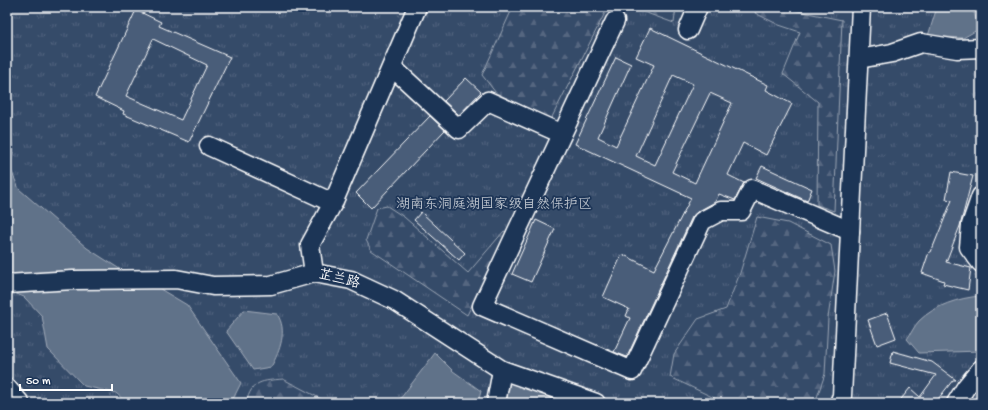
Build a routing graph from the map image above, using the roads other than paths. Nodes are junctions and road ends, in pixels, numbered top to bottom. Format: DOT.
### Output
graph roads {
  1 [pos="698,7"];
  2 [pos="861,7"];
  3 [pos="418,8"];
  4 [pos="615,21"];
  5 [pos="688,30"];
  6 [pos="981,48"];
  7 [pos="859,59"];
  8 [pos="392,67"];
  9 [pos="562,134"];
  10 [pos="209,146"];
  11 [pos="981,196"];
  12 [pos="333,203"];
  13 [pos="850,231"];
  14 [pos="981,263"];
  15 [pos="314,273"];
  16 [pos="7,284"];
  17 [pos="981,369"];
  18 [pos="502,370"];
  19 [pos="7,388"];
  20 [pos="20,403"];
  21 [pos="496,403"];
  22 [pos="596,403"];
  23 [pos="839,403"];
  24 [pos="956,403"];
  1 -- 5 [label="street"];
  2 -- 7 [label="street"];
  3 -- 8 [label="street"];
  4 -- 9 [label="street"];
  6 -- 7 [label="street"];
  7 -- 13 [label="street"];
  8 -- 9 [label="street"];
  8 -- 12 [label="street"];
  9 -- 13 [label="street"];
  10 -- 12 [label="street"];
  11 -- 14 [label="street"];
  12 -- 15 [label="street"];
  13 -- 23 [label="street"];
  15 -- 16 [label="street, 芷兰路"];
  15 -- 18 [label="street, 芷兰路"];
  17 -- 24 [label="street"];
  18 -- 21 [label="street"];
  18 -- 22 [label="street, 芷兰路"];
  19 -- 20 [label="street"];
}
